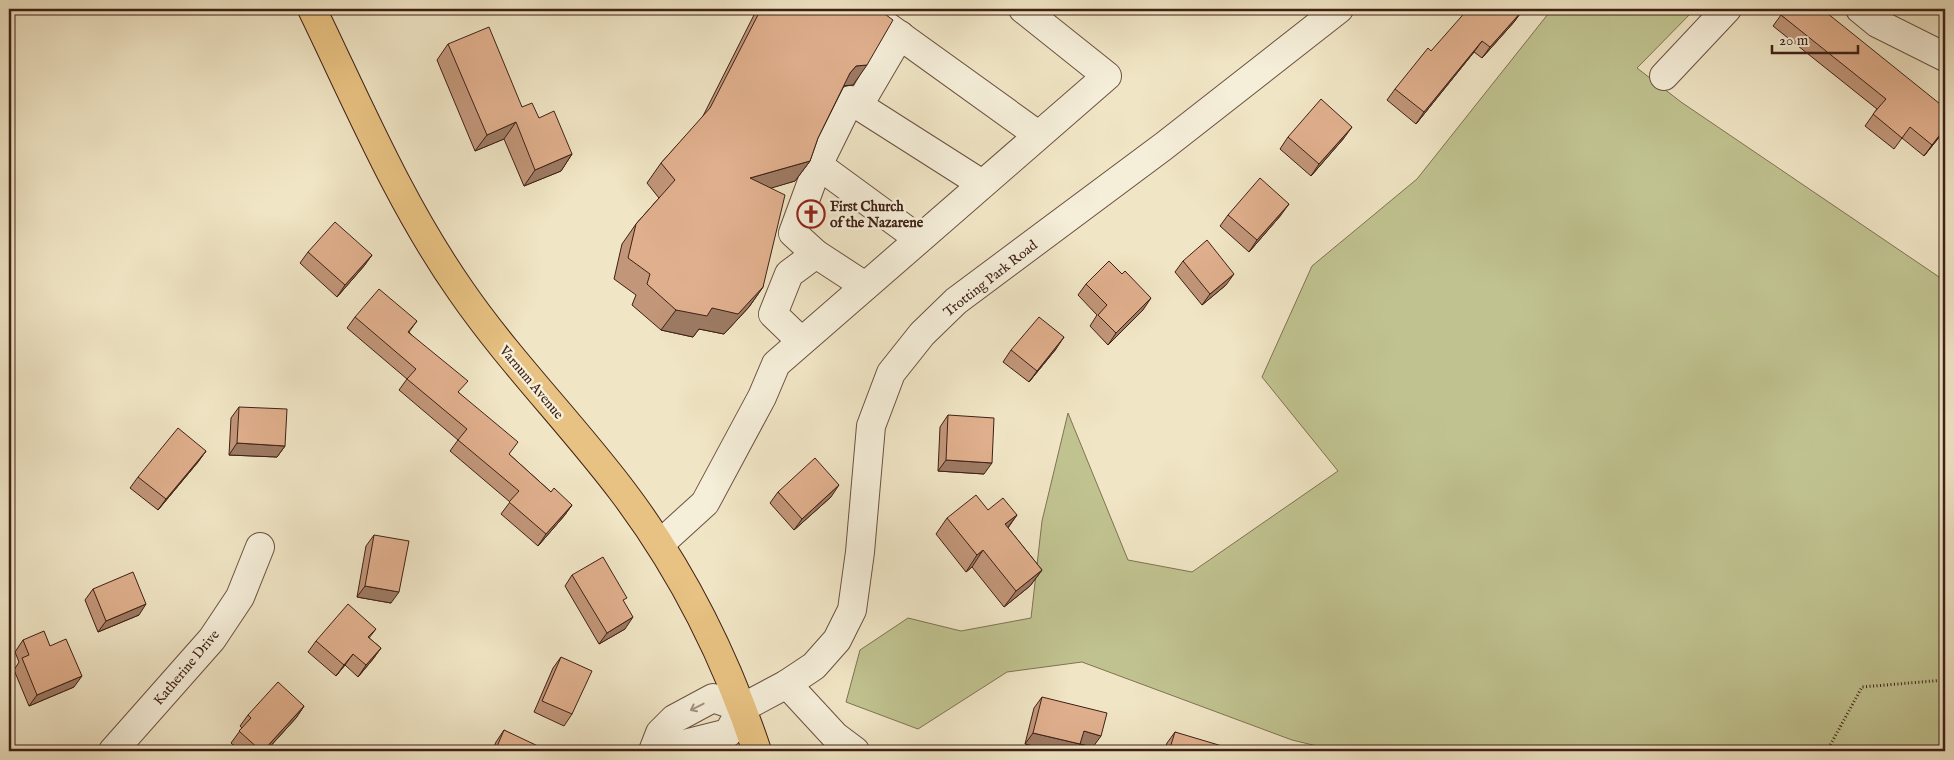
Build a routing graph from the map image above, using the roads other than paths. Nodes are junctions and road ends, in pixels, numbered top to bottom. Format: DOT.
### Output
graph roads {
  1 [pos="312,9"];
  2 [pos="863,9"];
  3 [pos="1023,9"];
  4 [pos="1339,9"];
  5 [pos="1727,9"];
  6 [pos="1860,9"];
  7 [pos="900,35"];
  8 [pos="1945,57"];
  9 [pos="1664,76"];
  10 [pos="859,106"];
  11 [pos="1038,135"];
  12 [pos="818,164"];
  13 [pos="982,184"];
  14 [pos="919,239"];
  15 [pos="816,254"];
  16 [pos="865,286"];
  17 [pos="801,341"];
  18 [pos="660,544"];
  19 [pos="260,547"];
  20 [pos="787,684"];
  21 [pos="742,708"];
  22 [pos="113,751"];
  23 [pos="654,751"];
  24 [pos="757,751"];
  25 [pos="855,751"];
  1 -- 18 [label="main road, Varnum Avenue"];
  2 -- 7 [label="street"];
  3 -- 11 [label="street"];
  4 -- 20 [label="street, Trotting Park Road"];
  5 -- 9 [label="street"];
  6 -- 8 [label="street"];
  7 -- 10 [label="street"];
  7 -- 11 [label="street"];
  10 -- 12 [label="street"];
  10 -- 13 [label="street"];
  11 -- 13 [label="street"];
  12 -- 14 [label="street"];
  12 -- 15 [label="street"];
  13 -- 14 [label="street"];
  14 -- 16 [label="street"];
  15 -- 16 [label="street"];
  15 -- 17 [label="street"];
  16 -- 17 [label="street"];
  17 -- 18 [label="street"];
  18 -- 21 [label="main road, Varnum Avenue"];
  19 -- 22 [label="street, Katherine Drive"];
  20 -- 21 [label="street, Trotting Park Road"];
  20 -- 25 [label="street"];
  21 -- 23 [label="street"];
  21 -- 24 [label="main road, Varnum Avenue"];
}
